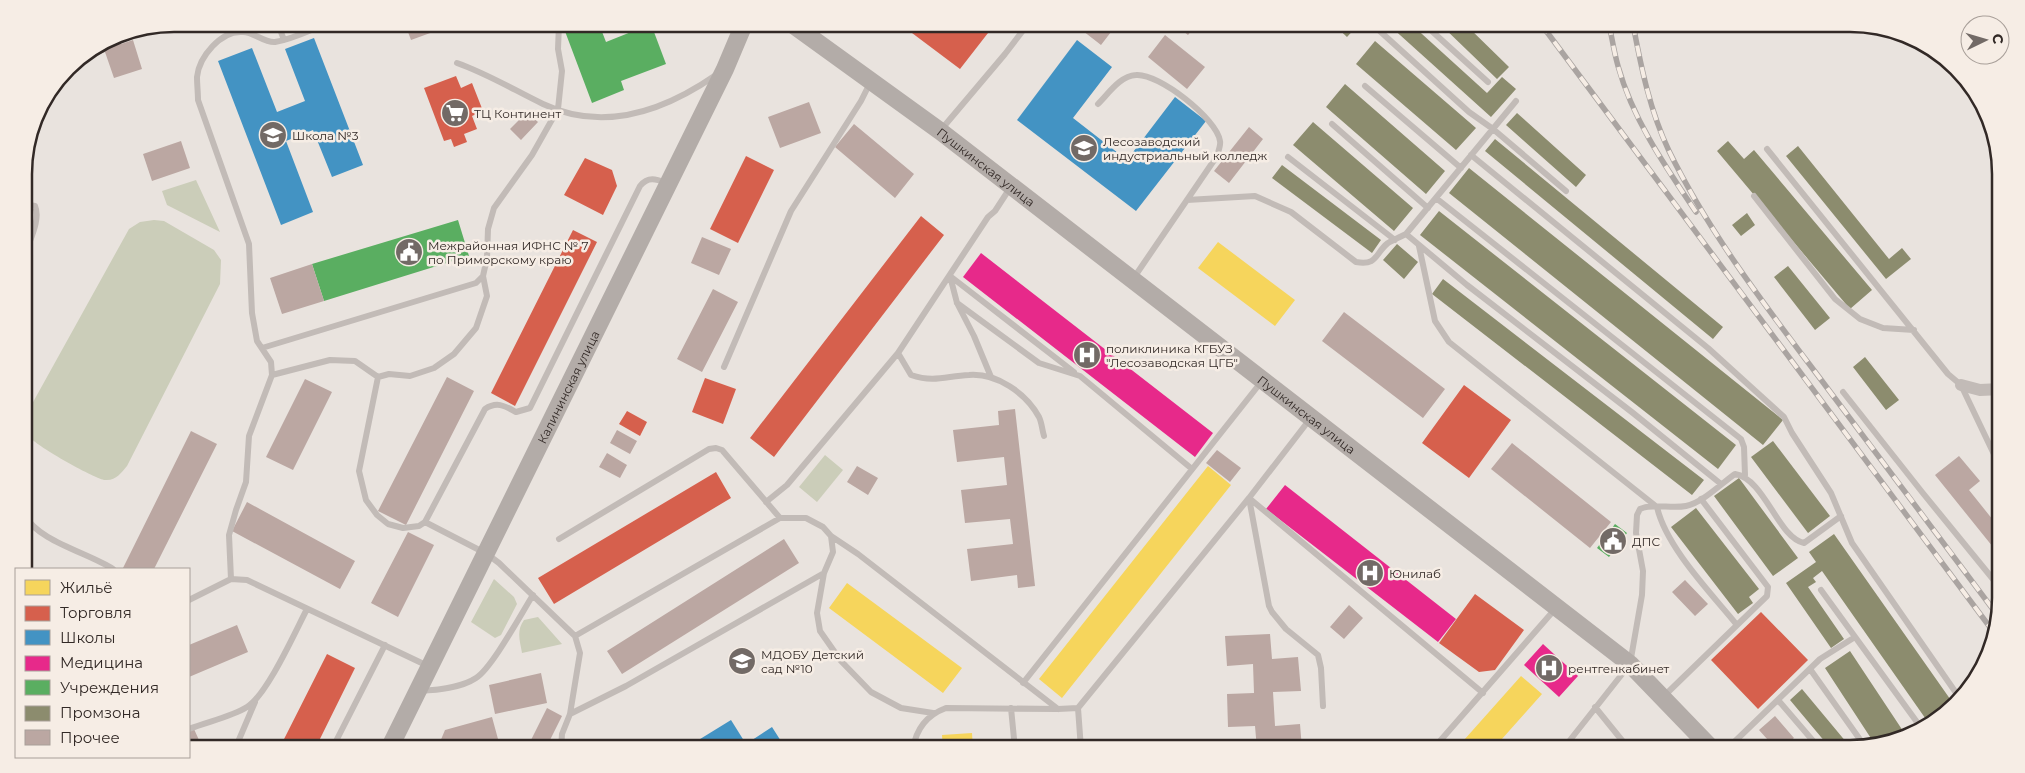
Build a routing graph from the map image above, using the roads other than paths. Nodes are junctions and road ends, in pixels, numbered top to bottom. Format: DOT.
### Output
graph roads {
  1 [pos="1021,32"];
  2 [pos="1382,32"];
  3 [pos="1433,32"];
  4 [pos="236,33"];
  5 [pos="247,33"];
  6 [pos="281,33"];
  7 [pos="303,33"];
  8 [pos="559,33"];
  9 [pos="740,33"];
  10 [pos="804,33"];
  11 [pos="284,40"];
  12 [pos="457,63"];
  13 [pos="725,69"];
  14 [pos="872,80"];
  15 [pos="1488,82"];
  16 [pos="1365,86"];
  17 [pos="1516,101"];
  18 [pos="1098,104"];
  19 [pos="558,109"];
  20 [pos="1332,124"];
  21 [pos="1493,129"];
  22 [pos="940,131"];
  23 [pos="1767,149"];
  24 [pos="1288,156"];
  25 [pos="1471,156"];
  26 [pos="1461,168"];
  27 [pos="668,183"];
  28 [pos="1011,187"];
  29 [pos="1566,190"];
  30 [pos="1754,196"];
  31 [pos="1436,198"];
  32 [pos="1187,200"];
  33 [pos="33,206"];
  34 [pos="1428,208"];
  35 [pos="33,230"];
  36 [pos="1406,234"];
  37 [pos="1395,240"];
  38 [pos="1419,246"];
  39 [pos="483,276"];
  40 [pos="950,276"];
  41 [pos="1132,280"];
  42 [pos="957,303"];
  43 [pos="1914,330"];
  44 [pos="262,348"];
  45 [pos="898,353"];
  46 [pos="724,367"];
  47 [pos="272,375"];
  48 [pos="991,376"];
  49 [pos="1080,376"];
  50 [pos="378,377"];
  51 [pos="1263,380"];
  52 [pos="1961,385"];
  53 [pos="1992,389"];
  54 [pos="1844,392"];
  55 [pos="1311,418"];
  56 [pos="1044,436"];
  57 [pos="1992,450"];
  58 [pos="1192,469"];
  59 [pos="1745,476"];
  60 [pos="1721,484"];
  61 [pos="1249,498"];
  62 [pos="1701,499"];
  63 [pos="766,502"];
  64 [pos="1657,507"];
  65 [pos="1841,516"];
  66 [pos="780,518"];
  67 [pos="426,522"];
  68 [pos="32,527"];
  69 [pos="831,536"];
  70 [pos="559,539"];
  71 [pos="487,554"];
  72 [pos="111,568"];
  73 [pos="824,573"];
  74 [pos="1992,578"];
  75 [pos="231,579"];
  76 [pos="1821,590"];
  77 [pos="533,595"];
  78 [pos="190,600"];
  79 [pos="1557,607"];
  80 [pos="307,609"];
  81 [pos="1737,624"];
  82 [pos="575,636"];
  83 [pos="1855,637"];
  84 [pos="385,645"];
  85 [pos="1630,664"];
  86 [pos="431,668"];
  87 [pos="1810,669"];
  88 [pos="1023,683"];
  89 [pos="419,691"];
  90 [pos="1483,693"];
  91 [pos="1956,693"];
  92 [pos="1662,697"];
  93 [pos="1778,700"];
  94 [pos="256,701"];
  95 [pos="1323,706"];
  96 [pos="1011,708"];
  97 [pos="1078,708"];
  98 [pos="1595,708"];
  99 [pos="1058,710"];
  100 [pos="933,713"];
  101 [pos="570,714"];
  102 [pos="1918,724"];
  103 [pos="190,729"];
  104 [pos="239,740"];
  105 [pos="337,740"];
  106 [pos="394,740"];
  107 [pos="562,740"];
  108 [pos="914,740"];
  109 [pos="1014,740"];
  110 [pos="1080,740"];
  111 [pos="1441,740"];
  112 [pos="1571,740"];
  113 [pos="1622,740"];
  114 [pos="1703,740"];
  115 [pos="1736,740"];
  116 [pos="1812,740"];
  117 [pos="1860,740"];
  1 -- 22 [label="lane"];
  2 -- 21 [label="lane"];
  3 -- 15 [label="lane"];
  4 -- 44 [label="lane"];
  5 -- 11 [label="lane"];
  6 -- 11 [label="lane"];
  7 -- 11 [label="lane"];
  8 -- 19 [label="lane"];
  9 -- 13 [label="main road, Калининская улица"];
  10 -- 14 [label="main road, Пушкинская улица"];
  12 -- 19 [label="lane"];
  13 -- 19 [label="lane"];
  13 -- 27 [label="main road, Калининская улица"];
  14 -- 22 [label="main road, Пушкинская улица"];
  14 -- 46 [label="lane"];
  16 -- 26 [label="lane"];
  17 -- 21 [label="lane"];
  18 -- 32 [label="lane"];
  19 -- 39 [label="lane"];
  20 -- 34 [label="lane"];
  21 -- 25 [label="lane"];
  21 -- 29 [label="lane"];
  22 -- 28 [label="main road, Пушкинская улица"];
  23 -- 43 [label="lane"];
  24 -- 37 [label="lane"];
  25 -- 26 [label="lane"];
  25 -- 65 [label="lane"];
  26 -- 31 [label="lane"];
  27 -- 67 [label="lane"];
  27 -- 71 [label="main road, Калининская улица"];
  28 -- 40 [label="lane"];
  28 -- 41 [label="main road, Пушкинская улица"];
  30 -- 43 [label="lane"];
  31 -- 34 [label="lane"];
  31 -- 59 [label="lane"];
  32 -- 37 [label="lane"];
  32 -- 41 [label="lane"];
  33 -- 35 [label="lane"];
  34 -- 36 [label="lane"];
  36 -- 37 [label="lane"];
  36 -- 38 [label="lane"];
  38 -- 60 [label="lane"];
  38 -- 64 [label="lane"];
  39 -- 44 [label="lane"];
  39 -- 50 [label="lane"];
  40 -- 42 [label="lane"];
  40 -- 45 [label="lane"];
  40 -- 49 [label="lane"];
  41 -- 51 [label="main road, Пушкинская улица"];
  42 -- 48 [label="lane"];
  42 -- 49 [label="lane"];
  43 -- 52 [label="lane"];
  44 -- 47 [label="lane"];
  45 -- 48 [label="lane"];
  45 -- 63 [label="lane"];
  47 -- 50 [label="lane"];
  47 -- 75 [label="lane"];
  48 -- 56 [label="lane"];
  49 -- 58 [label="lane"];
  50 -- 67 [label="lane"];
  51 -- 55 [label="main road, Пушкинская улица"];
  51 -- 58 [label="lane"];
  52 -- 53 [label="street"];
  52 -- 57 [label="lane"];
  54 -- 74 [label="lane"];
  55 -- 61 [label="lane"];
  55 -- 79 [label="main road, Пушкинская улица"];
  58 -- 88 [label="lane"];
  59 -- 60 [label="lane"];
  59 -- 65 [label="lane"];
  60 -- 62 [label="lane"];
  61 -- 90 [label="lane"];
  61 -- 95 [label="lane"];
  61 -- 97 [label="lane"];
  62 -- 64 [label="lane"];
  62 -- 81 [label="lane"];
  63 -- 66 [label="lane"];
  63 -- 70 [label="lane"];
  64 -- 81 [label="lane"];
  64 -- 85 [label="lane"];
  65 -- 91 [label="lane"];
  66 -- 69 [label="lane"];
  66 -- 82 [label="lane"];
  67 -- 71 [label="lane"];
  68 -- 72 [label="lane"];
  69 -- 73 [label="lane"];
  69 -- 88 [label="lane"];
  71 -- 77 [label="lane"];
  71 -- 86 [label="main road, Калининская улица"];
  73 -- 100 [label="lane"];
  73 -- 101 [label="lane"];
  75 -- 78 [label="lane"];
  75 -- 80 [label="lane"];
  76 -- 83 [label="lane"];
  77 -- 82 [label="lane"];
  77 -- 89 [label="lane"];
  79 -- 85 [label="main road, Пушкинская улица"];
  79 -- 90 [label="lane"];
  80 -- 84 [label="lane"];
  80 -- 94 [label="lane"];
  81 -- 92 [label="lane"];
  82 -- 101 [label="lane"];
  83 -- 87 [label="lane"];
  83 -- 102 [label="lane"];
  84 -- 86 [label="lane"];
  84 -- 105 [label="lane"];
  85 -- 92 [label="main road, Пушкинская улица"];
  85 -- 98 [label="lane"];
  86 -- 89 [label="main road, Калининская улица"];
  87 -- 93 [label="lane"];
  87 -- 117 [label="lane"];
  88 -- 99 [label="lane"];
  89 -- 106 [label="main road, Калининская улица"];
  90 -- 111 [label="lane"];
  92 -- 114 [label="main road, Пушкинская улица"];
  93 -- 115 [label="lane"];
  93 -- 116 [label="lane"];
  94 -- 103 [label="lane"];
  94 -- 104 [label="lane"];
  96 -- 99 [label="lane"];
  96 -- 100 [label="lane"];
  96 -- 109 [label="lane"];
  97 -- 99 [label="lane"];
  97 -- 110 [label="lane"];
  98 -- 112 [label="lane"];
  98 -- 113 [label="lane"];
  100 -- 108 [label="lane"];
  101 -- 107 [label="lane"];
}
